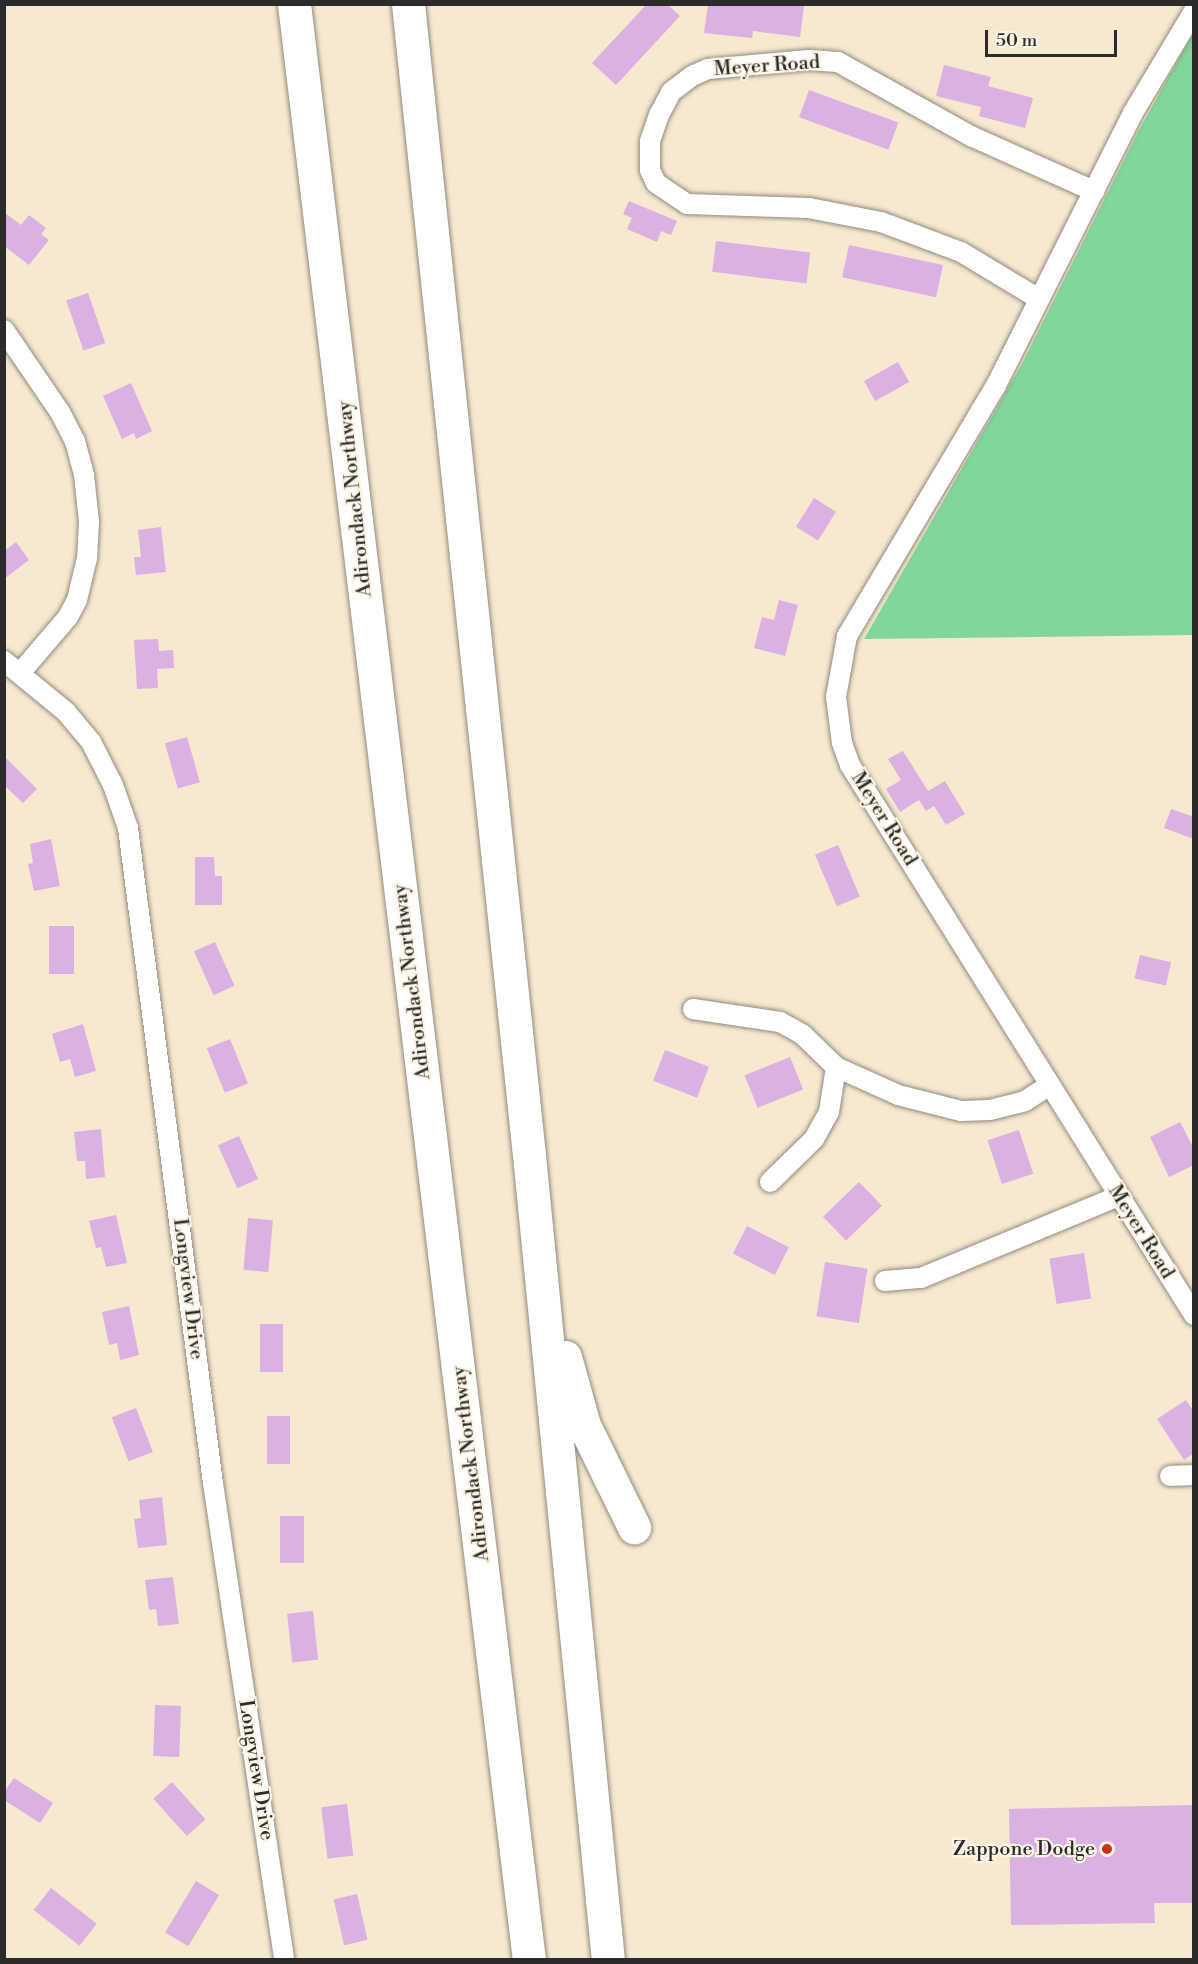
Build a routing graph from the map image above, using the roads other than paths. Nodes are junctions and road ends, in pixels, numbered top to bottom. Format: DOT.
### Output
graph roads {
  1 [pos="294,4"];
  2 [pos="408,4"];
  3 [pos="1194,11"];
  4 [pos="1094,191"];
  5 [pos="1039,299"];
  6 [pos="4,330"];
  7 [pos="13,667"];
  8 [pos="693,1009"];
  9 [pos="836,1067"];
  10 [pos="1048,1086"];
  11 [pos="529,1155"];
  12 [pos="770,1182"];
  13 [pos="1119,1196"];
  14 [pos="885,1281"];
  15 [pos="1194,1315"];
  16 [pos="1194,1475"];
  17 [pos="1170,1476"];
  18 [pos="634,1527"];
  19 [pos="284,1959"];
  20 [pos="529,1959"];
  21 [pos="608,1959"];
  1 -- 20 [label="highway, Adirondack Northway"];
  2 -- 11 [label="highway"];
  3 -- 4 [label="street, Meyer Road"];
  4 -- 5 [label="street, Meyer Road"];
  4 -- 5 [label="street, Meyer Road"];
  5 -- 10 [label="street, Meyer Road"];
  6 -- 7 [label="street"];
  7 -- 19 [label="street, Longview Drive"];
  8 -- 9 [label="street"];
  9 -- 10 [label="street"];
  9 -- 12 [label="street"];
  10 -- 13 [label="street, Meyer Road"];
  11 -- 18 [label="highway"];
  11 -- 21 [label="highway"];
  13 -- 14 [label="street"];
  13 -- 15 [label="street, Meyer Road"];
  16 -- 17 [label="street"];
}
